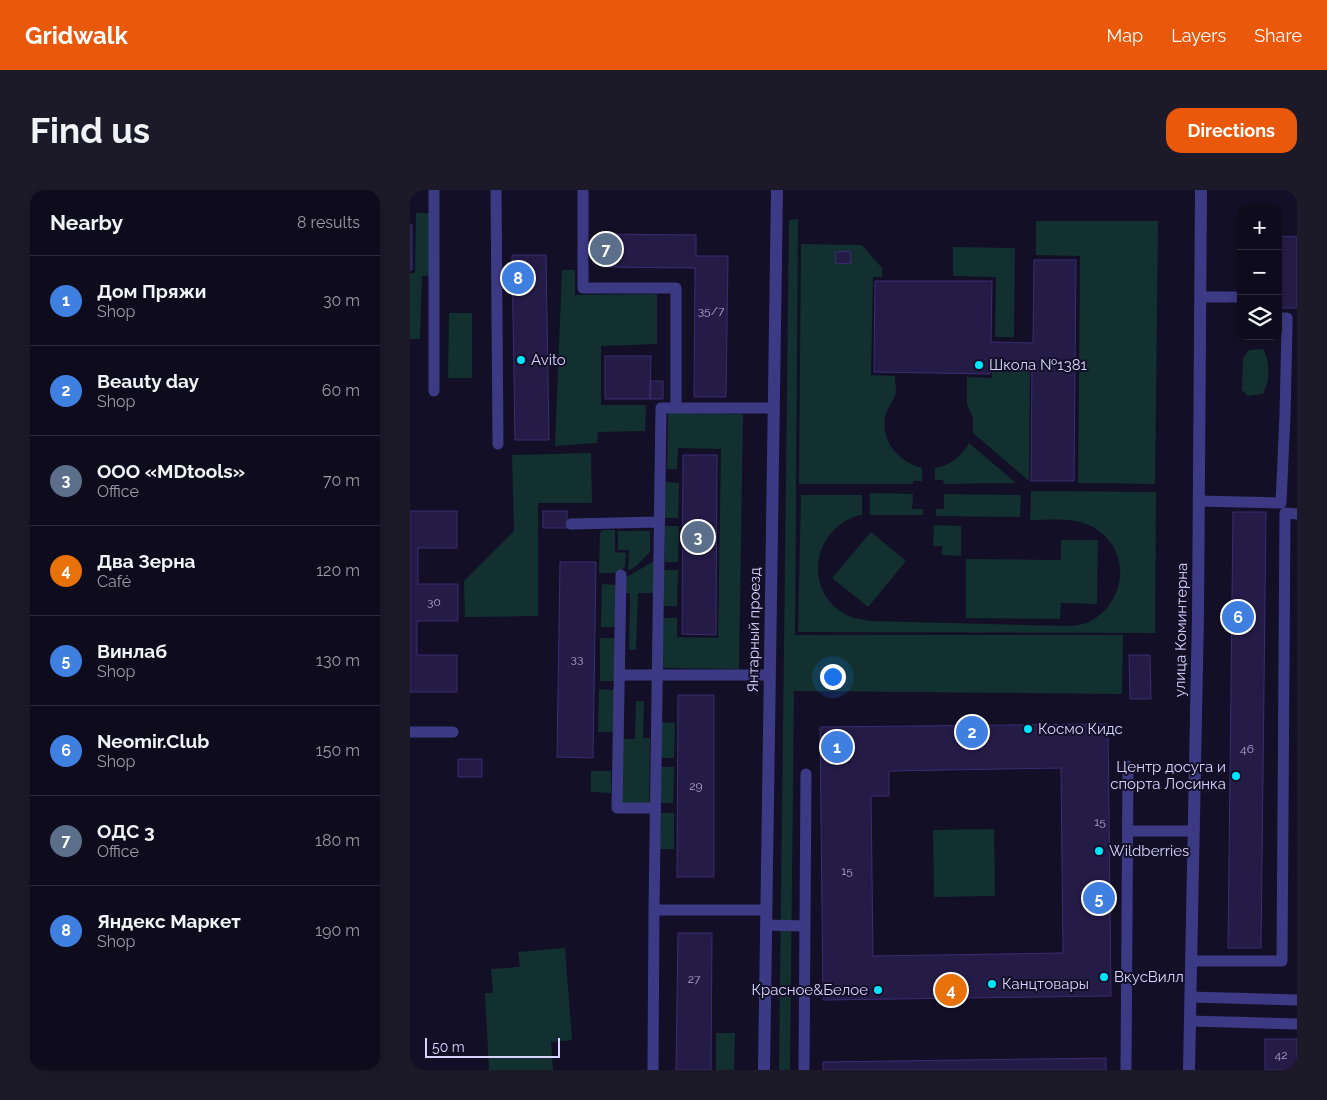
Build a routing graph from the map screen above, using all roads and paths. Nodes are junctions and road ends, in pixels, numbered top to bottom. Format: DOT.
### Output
graph roads {
  1 [pos="434,190"];
  2 [pos="496,190"];
  3 [pos="583,190"];
  4 [pos="776,190"];
  5 [pos="1201,190"];
  6 [pos="1201,297"];
  7 [pos="1237,297"];
  8 [pos="1282,318"];
  9 [pos="434,391"];
  10 [pos="676,408"];
  11 [pos="773,408"];
  12 [pos="498,444"];
  13 [pos="1199,501"];
  14 [pos="1288,510"];
  15 [pos="659,522"];
  16 [pos="572,524"];
  17 [pos="621,575"];
  18 [pos="770,674"];
  19 [pos="619,675"];
  20 [pos="657,676"];
  21 [pos="410,732"];
  22 [pos="454,732"];
  23 [pos="1128,766"];
  24 [pos="806,774"];
  25 [pos="655,808"];
  26 [pos="1128,831"];
  27 [pos="1194,831"];
  28 [pos="654,910"];
  29 [pos="766,910"];
  30 [pos="766,925"];
  31 [pos="805,926"];
  32 [pos="1191,961"];
  33 [pos="1190,997"];
  34 [pos="1297,1000"];
  35 [pos="1190,1021"];
  36 [pos="1297,1024"];
  37 [pos="653,1070"];
  38 [pos="764,1070"];
  39 [pos="804,1070"];
  40 [pos="1126,1070"];
  41 [pos="1189,1070"];
  1 -- 9 [label="lane"];
  2 -- 12 [label="lane"];
  3 -- 10 [label="lane"];
  4 -- 11 [label="street, Янтарный проезд"];
  5 -- 6 [label="street, улица Коминтерна"];
  6 -- 7 [label="lane"];
  6 -- 13 [label="street, улица Коминтерна"];
  8 -- 14 [label="lane"];
  10 -- 11 [label="lane"];
  10 -- 15 [label="lane"];
  11 -- 18 [label="street, Янтарный проезд"];
  13 -- 14 [label="lane"];
  13 -- 27 [label="street, улица Коминтерна"];
  14 -- 32 [label="lane"];
  15 -- 16 [label="lane"];
  15 -- 20 [label="lane"];
  17 -- 19 [label="lane"];
  18 -- 20 [label="lane"];
  18 -- 29 [label="street, Янтарный проезд"];
  19 -- 20 [label="lane"];
  19 -- 25 [label="lane"];
  20 -- 25 [label="lane"];
  21 -- 22 [label="lane"];
  23 -- 26 [label="lane"];
  24 -- 31 [label="lane"];
  25 -- 28 [label="lane"];
  26 -- 27 [label="lane"];
  26 -- 40 [label="lane"];
  27 -- 32 [label="street, улица Коминтерна"];
  28 -- 29 [label="lane"];
  28 -- 37 [label="lane"];
  29 -- 30 [label="street, Янтарный проезд"];
  30 -- 31 [label="lane"];
  30 -- 38 [label="street, Янтарный проезд"];
  31 -- 39 [label="lane"];
  32 -- 33 [label="street, улица Коминтерна"];
  33 -- 34 [label="lane"];
  33 -- 35 [label="street, улица Коминтерна"];
  35 -- 36 [label="lane"];
  35 -- 41 [label="street, улица Коминтерна"];
}
